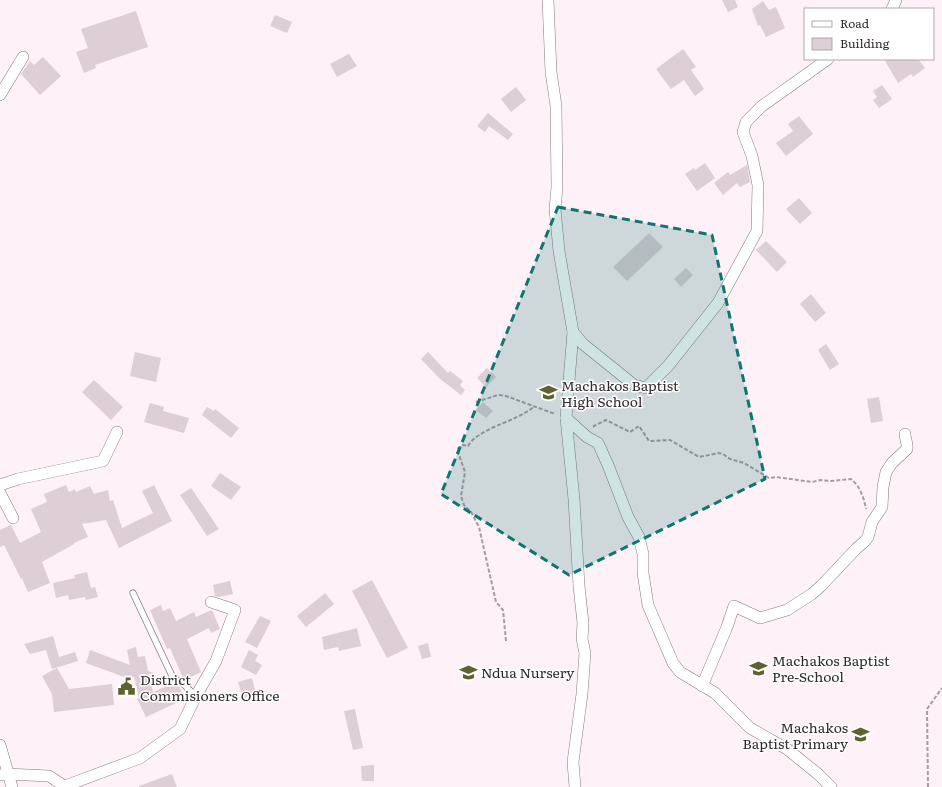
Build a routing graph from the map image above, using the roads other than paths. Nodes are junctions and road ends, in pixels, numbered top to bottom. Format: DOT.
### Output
graph roads {
  1 [pos="548,0"];
  2 [pos="23,57"];
  3 [pos="827,60"];
  4 [pos="0,95"];
  5 [pos="573,332"];
  6 [pos="566,418"];
  7 [pos="117,432"];
  8 [pos="905,434"];
  9 [pos="0,484"];
  10 [pos="0,493"];
  11 [pos="12,518"];
  12 [pos="133,593"];
  13 [pos="211,602"];
  14 [pos="702,686"];
  15 [pos="196,696"];
  16 [pos="0,745"];
  17 [pos="4,775"];
  18 [pos="12,787"];
  19 [pos="66,787"];
  20 [pos="575,787"];
  21 [pos="831,787"];
  1 -- 5 [label="street"];
  2 -- 4 [label="street"];
  3 -- 5 [label="street"];
  5 -- 6 [label="street"];
  6 -- 14 [label="street"];
  6 -- 20 [label="street"];
  7 -- 9 [label="street"];
  8 -- 14 [label="street"];
  10 -- 11 [label="street"];
  12 -- 15 [label="lane"];
  13 -- 15 [label="street"];
  14 -- 21 [label="street"];
  15 -- 19 [label="street"];
  16 -- 17 [label="street"];
  17 -- 18 [label="street"];
  17 -- 19 [label="street"];
}
